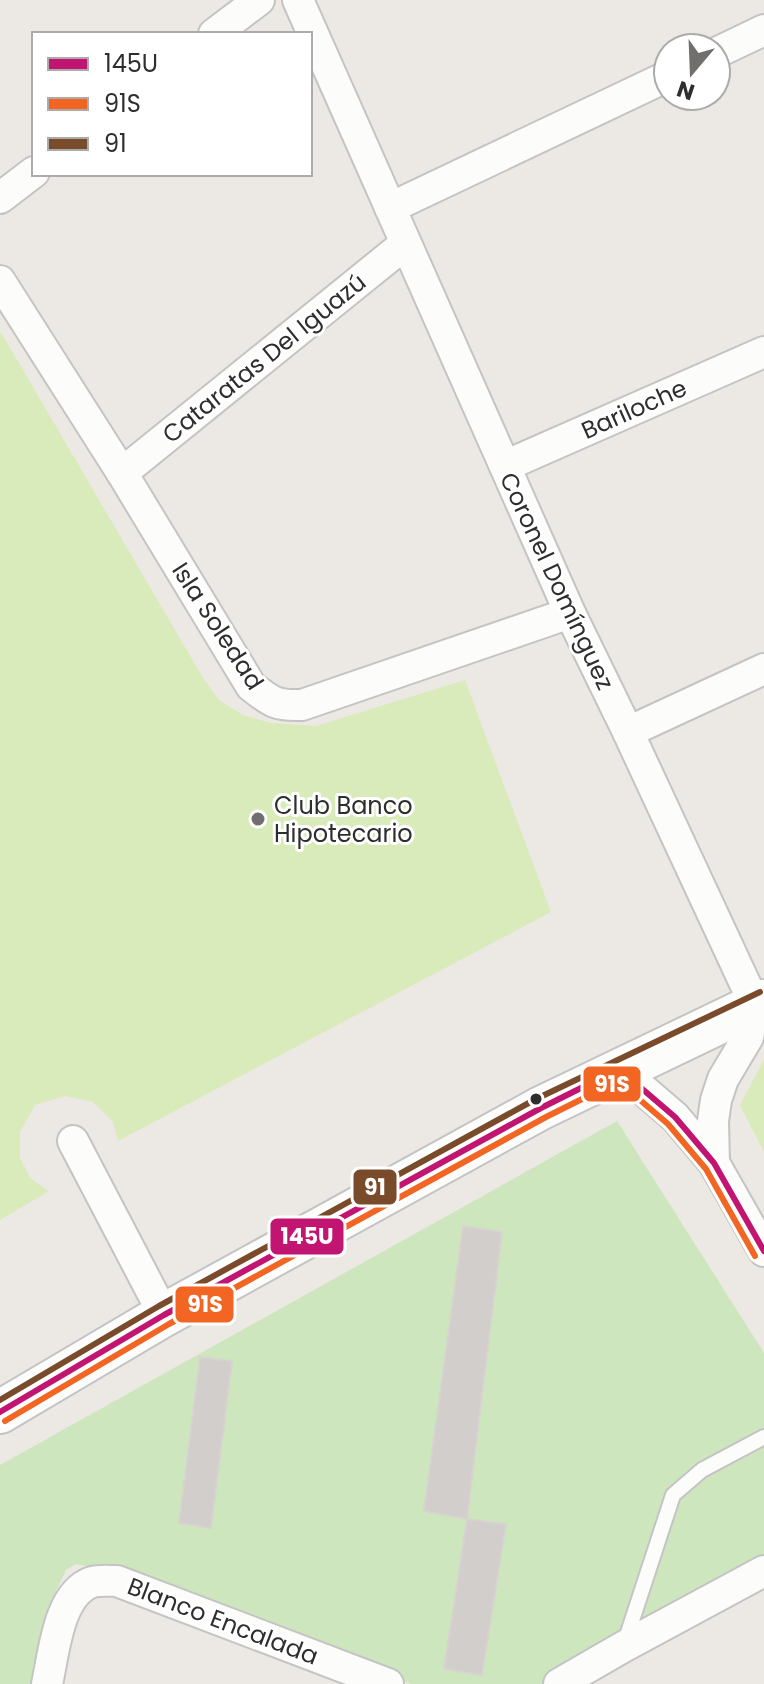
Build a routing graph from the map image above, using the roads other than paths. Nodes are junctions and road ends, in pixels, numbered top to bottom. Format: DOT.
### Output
graph roads {
  1 [pos="259,0"];
  2 [pos="298,0"];
  3 [pos="764,30"];
  4 [pos="217,32"];
  5 [pos="732,45"];
  6 [pos="652,84"];
  7 [pos="32,174"];
  8 [pos="0,198"];
  9 [pos="390,208"];
  10 [pos="405,244"];
  11 [pos="0,281"];
  12 [pos="764,352"];
  13 [pos="505,466"];
  14 [pos="122,473"];
  15 [pos="570,613"];
  16 [pos="764,669"];
  17 [pos="628,732"];
  18 [pos="760,1003"];
  19 [pos="619,1069"];
  20 [pos="73,1141"];
  21 [pos="714,1163"];
  22 [pos="764,1251"];
  23 [pos="164,1315"];
  24 [pos="0,1412"];
  25 [pos="764,1437"];
  26 [pos="764,1571"];
  27 [pos="623,1647"];
  28 [pos="47,1684"];
  29 [pos="388,1684"];
  30 [pos="559,1684"];
  1 -- 4 [label="street"];
  2 -- 9 [label="street, Coronel Domínguez"];
  3 -- 5 [label="street"];
  6 -- 9 [label="street"];
  7 -- 8 [label="street"];
  9 -- 10 [label="street, Coronel Domínguez"];
  10 -- 13 [label="street, Coronel Domínguez"];
  10 -- 14 [label="street, Cataratas Del Iguazú"];
  11 -- 14 [label="street, Isla Soledad"];
  12 -- 13 [label="street, Bariloche"];
  13 -- 15 [label="street, Coronel Domínguez"];
  14 -- 15 [label="street, Isla Soledad"];
  15 -- 17 [label="street, Coronel Domínguez"];
  16 -- 17 [label="street"];
  17 -- 18 [label="street, Coronel Domínguez"];
  18 -- 19 [label="street"];
  18 -- 21 [label="street"];
  19 -- 21 [label="street"];
  19 -- 23 [label="street"];
  20 -- 23 [label="street"];
  21 -- 22 [label="street"];
  23 -- 24 [label="street"];
  25 -- 27 [label="lane"];
  26 -- 27 [label="street"];
  27 -- 30 [label="street"];
  28 -- 29 [label="street, Blanco Encalada"];
}
